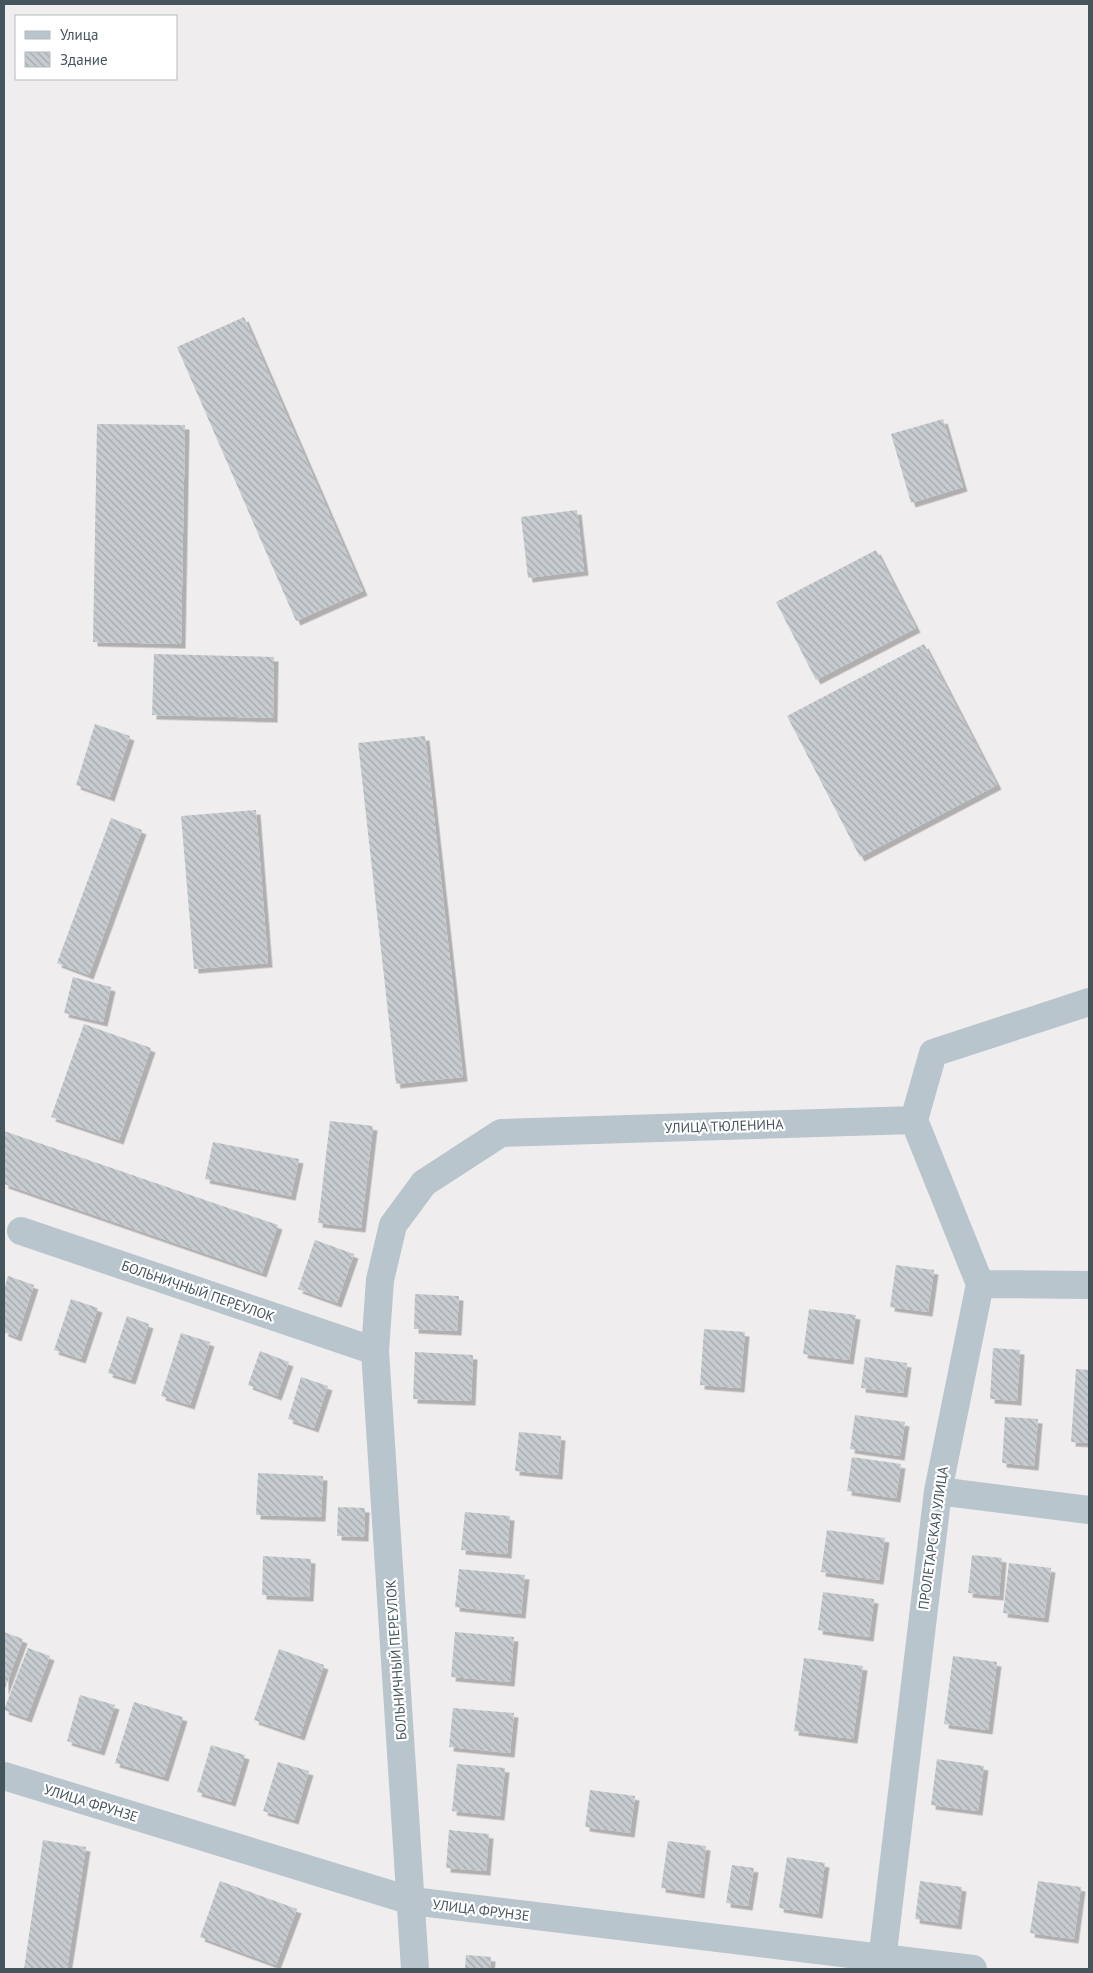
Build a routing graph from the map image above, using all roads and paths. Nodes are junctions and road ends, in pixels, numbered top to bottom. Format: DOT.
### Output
graph roads {
  1 [pos="1089,1002"];
  2 [pos="914,1120"];
  3 [pos="21,1231"];
  4 [pos="380,1280"];
  5 [pos="980,1284"];
  6 [pos="1089,1285"];
  7 [pos="375,1351"];
  8 [pos="938,1491"];
  9 [pos="1089,1510"];
  10 [pos="4,1776"];
  11 [pos="412,1902"];
  12 [pos="881,1964"];
  13 [pos="415,1969"];
  14 [pos="973,1969"];
  1 -- 2 [label="street"];
  2 -- 4 [label="street, УЛИЦА ТЮЛЕНИНА"];
  2 -- 5 [label="street"];
  3 -- 7 [label="street, БОЛЬНИЧНЫЙ ПЕРЕУЛОК"];
  4 -- 7 [label="street, БОЛЬНИЧНЫЙ ПЕРЕУЛОК"];
  5 -- 6 [label="street"];
  5 -- 8 [label="street, ПРОЛЕТАРСКАЯ УЛИЦА"];
  7 -- 11 [label="street, БОЛЬНИЧНЫЙ ПЕРЕУЛОК"];
  8 -- 9 [label="street"];
  8 -- 12 [label="street, ПРОЛЕТАРСКАЯ УЛИЦА"];
  10 -- 11 [label="street, УЛИЦА ФРУНЗЕ"];
  11 -- 12 [label="street, УЛИЦА ФРУНЗЕ"];
  11 -- 13 [label="street, БОЛЬНИЧНЫЙ ПЕРЕУЛОК"];
  12 -- 14 [label="street, УЛИЦА ФРУНЗЕ"];
}
